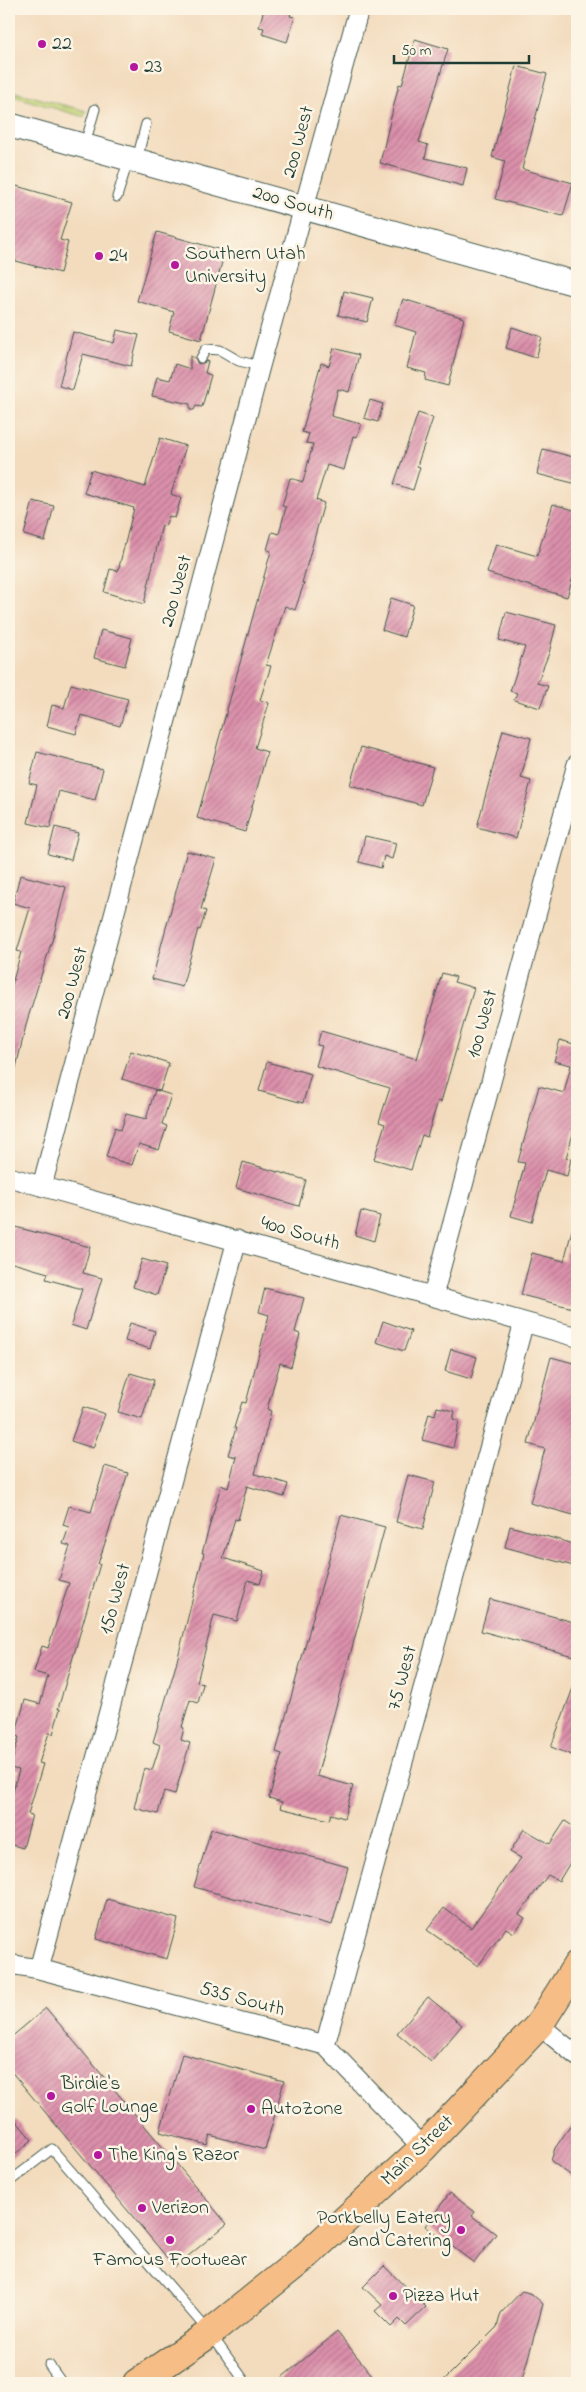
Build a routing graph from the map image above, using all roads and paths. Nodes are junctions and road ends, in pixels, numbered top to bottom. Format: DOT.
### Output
graph roads {
  1 [pos="358,9"];
  2 [pos="95,108"];
  3 [pos="146,124"];
  4 [pos="9,125"];
  5 [pos="85,146"];
  6 [pos="133,159"];
  7 [pos="117,197"];
  8 [pos="304,207"];
  9 [pos="577,284"];
  10 [pos="201,358"];
  11 [pos="260,366"];
  12 [pos="577,764"];
  13 [pos="9,1177"];
  14 [pos="42,1186"];
  15 [pos="237,1240"];
  16 [pos="433,1296"];
  17 [pos="524,1322"];
  18 [pos="577,1337"];
  19 [pos="9,1964"];
  20 [pos="577,1965"];
  21 [pos="39,1969"];
  22 [pos="539,2025"];
  23 [pos="325,2045"];
  24 [pos="577,2056"];
  25 [pos="424,2148"];
  26 [pos="9,2182"];
  27 [pos="210,2333"];
  28 [pos="49,2365"];
  29 [pos="62,2383"];
  30 [pos="137,2383"];
  31 [pos="246,2383"];
  1 -- 8 [label="street, 200 West"];
  2 -- 5 [label="lane"];
  3 -- 6 [label="lane"];
  4 -- 5 [label="street, 200 South"];
  5 -- 6 [label="street, 200 South"];
  6 -- 7 [label="lane"];
  6 -- 8 [label="street, 200 South"];
  8 -- 9 [label="street, 200 South"];
  8 -- 11 [label="street, 200 West"];
  10 -- 11 [label="lane"];
  11 -- 14 [label="street, 200 West"];
  12 -- 16 [label="street, 100 West"];
  13 -- 14 [label="street, 400 South"];
  14 -- 15 [label="street, 400 South"];
  15 -- 16 [label="street, 400 South"];
  15 -- 21 [label="street, 150 West"];
  16 -- 17 [label="street, 400 South"];
  17 -- 18 [label="street, 400 South"];
  17 -- 23 [label="street, 75 West"];
  19 -- 21 [label="street, 535 South"];
  20 -- 22 [label="main road, Main Street"];
  21 -- 23 [label="street, 535 South"];
  22 -- 24 [label="street"];
  22 -- 25 [label="main road, Main Street"];
  23 -- 25 [label="street"];
  25 -- 27 [label="main road, Main Street"];
  26 -- 27 [label="lane"];
  27 -- 30 [label="main road, Main Street"];
  27 -- 31 [label="lane"];
  28 -- 29 [label="lane"];
}
